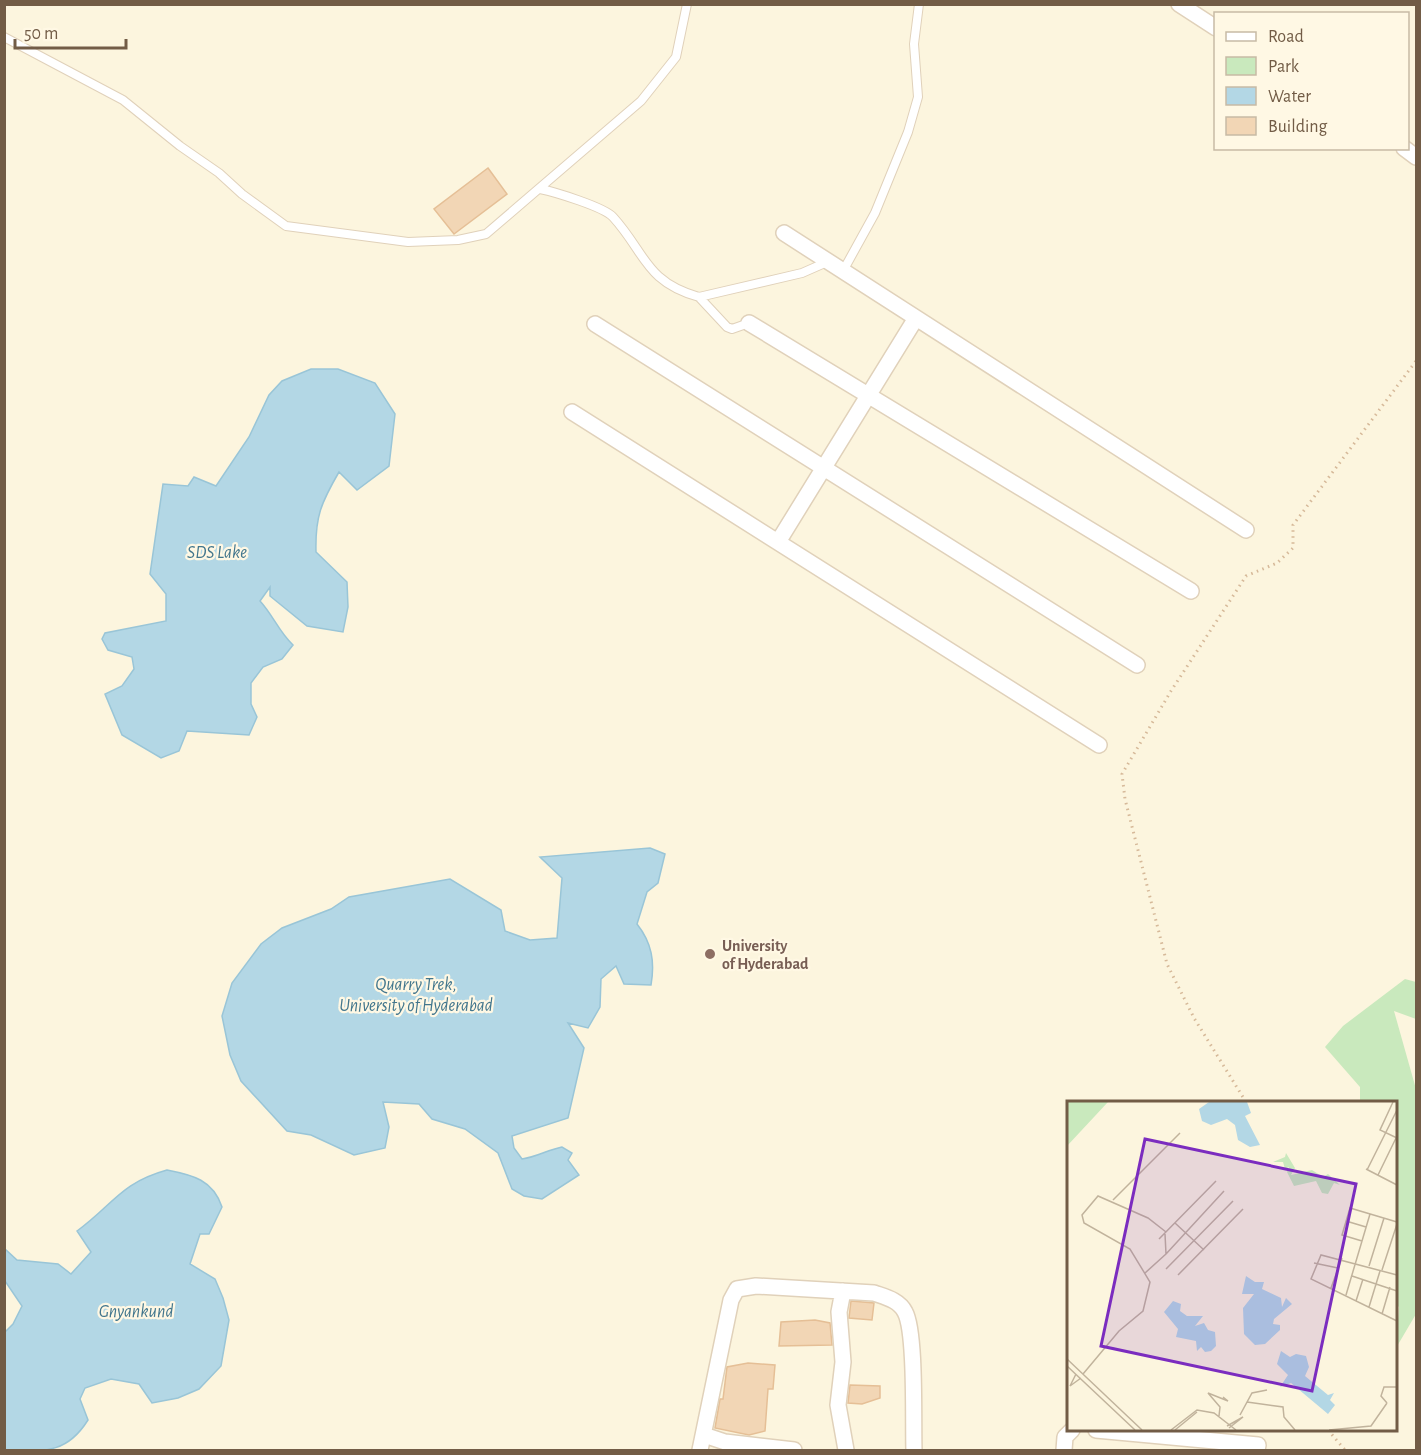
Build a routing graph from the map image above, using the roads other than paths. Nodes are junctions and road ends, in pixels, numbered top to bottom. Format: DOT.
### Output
graph roads {
  1 [pos="687,4"];
  2 [pos="919,4"];
  3 [pos="1179,4"];
  4 [pos="1214,27"];
  5 [pos="4,37"];
  6 [pos="540,189"];
  7 [pos="784,233"];
  8 [pos="828,262"];
  9 [pos="843,271"];
  10 [pos="699,297"];
  11 [pos="916,318"];
  12 [pos="749,323"];
  13 [pos="595,324"];
  14 [pos="870,396"];
  15 [pos="572,412"];
  16 [pos="825,469"];
  17 [pos="1246,530"];
  18 [pos="778,542"];
  19 [pos="1191,591"];
  20 [pos="1137,665"];
  21 [pos="1099,745"];
  22 [pos="843,1291"];
  23 [pos="1071,1431"];
  24 [pos="1101,1431"];
  25 [pos="705,1435"];
  26 [pos="1258,1442"];
  27 [pos="1164,1444"];
  28 [pos="700,1450"];
  29 [pos="794,1450"];
  30 [pos="840,1450"];
  31 [pos="846,1450"];
  32 [pos="914,1450"];
  33 [pos="1064,1450"];
  1 -- 6 [label="lane"];
  2 -- 9 [label="lane"];
  3 -- 4 [label="street"];
  5 -- 6 [label="lane"];
  6 -- 10 [label="lane"];
  7 -- 8 [label="street"];
  8 -- 9 [label="street"];
  8 -- 10 [label="lane"];
  9 -- 11 [label="street"];
  10 -- 12 [label="lane"];
  11 -- 14 [label="street"];
  11 -- 17 [label="street"];
  12 -- 14 [label="street"];
  13 -- 16 [label="street"];
  14 -- 16 [label="street"];
  14 -- 19 [label="street"];
  15 -- 18 [label="street"];
  16 -- 18 [label="street"];
  16 -- 20 [label="street"];
  18 -- 21 [label="street"];
  22 -- 25 [label="street"];
  22 -- 31 [label="street"];
  22 -- 32 [label="street"];
  23 -- 33 [label="street"];
  24 -- 27 [label="street"];
  25 -- 28 [label="street"];
  25 -- 29 [label="street"];
  26 -- 27 [label="street"];
  30 -- 31 [label="street"];
}
